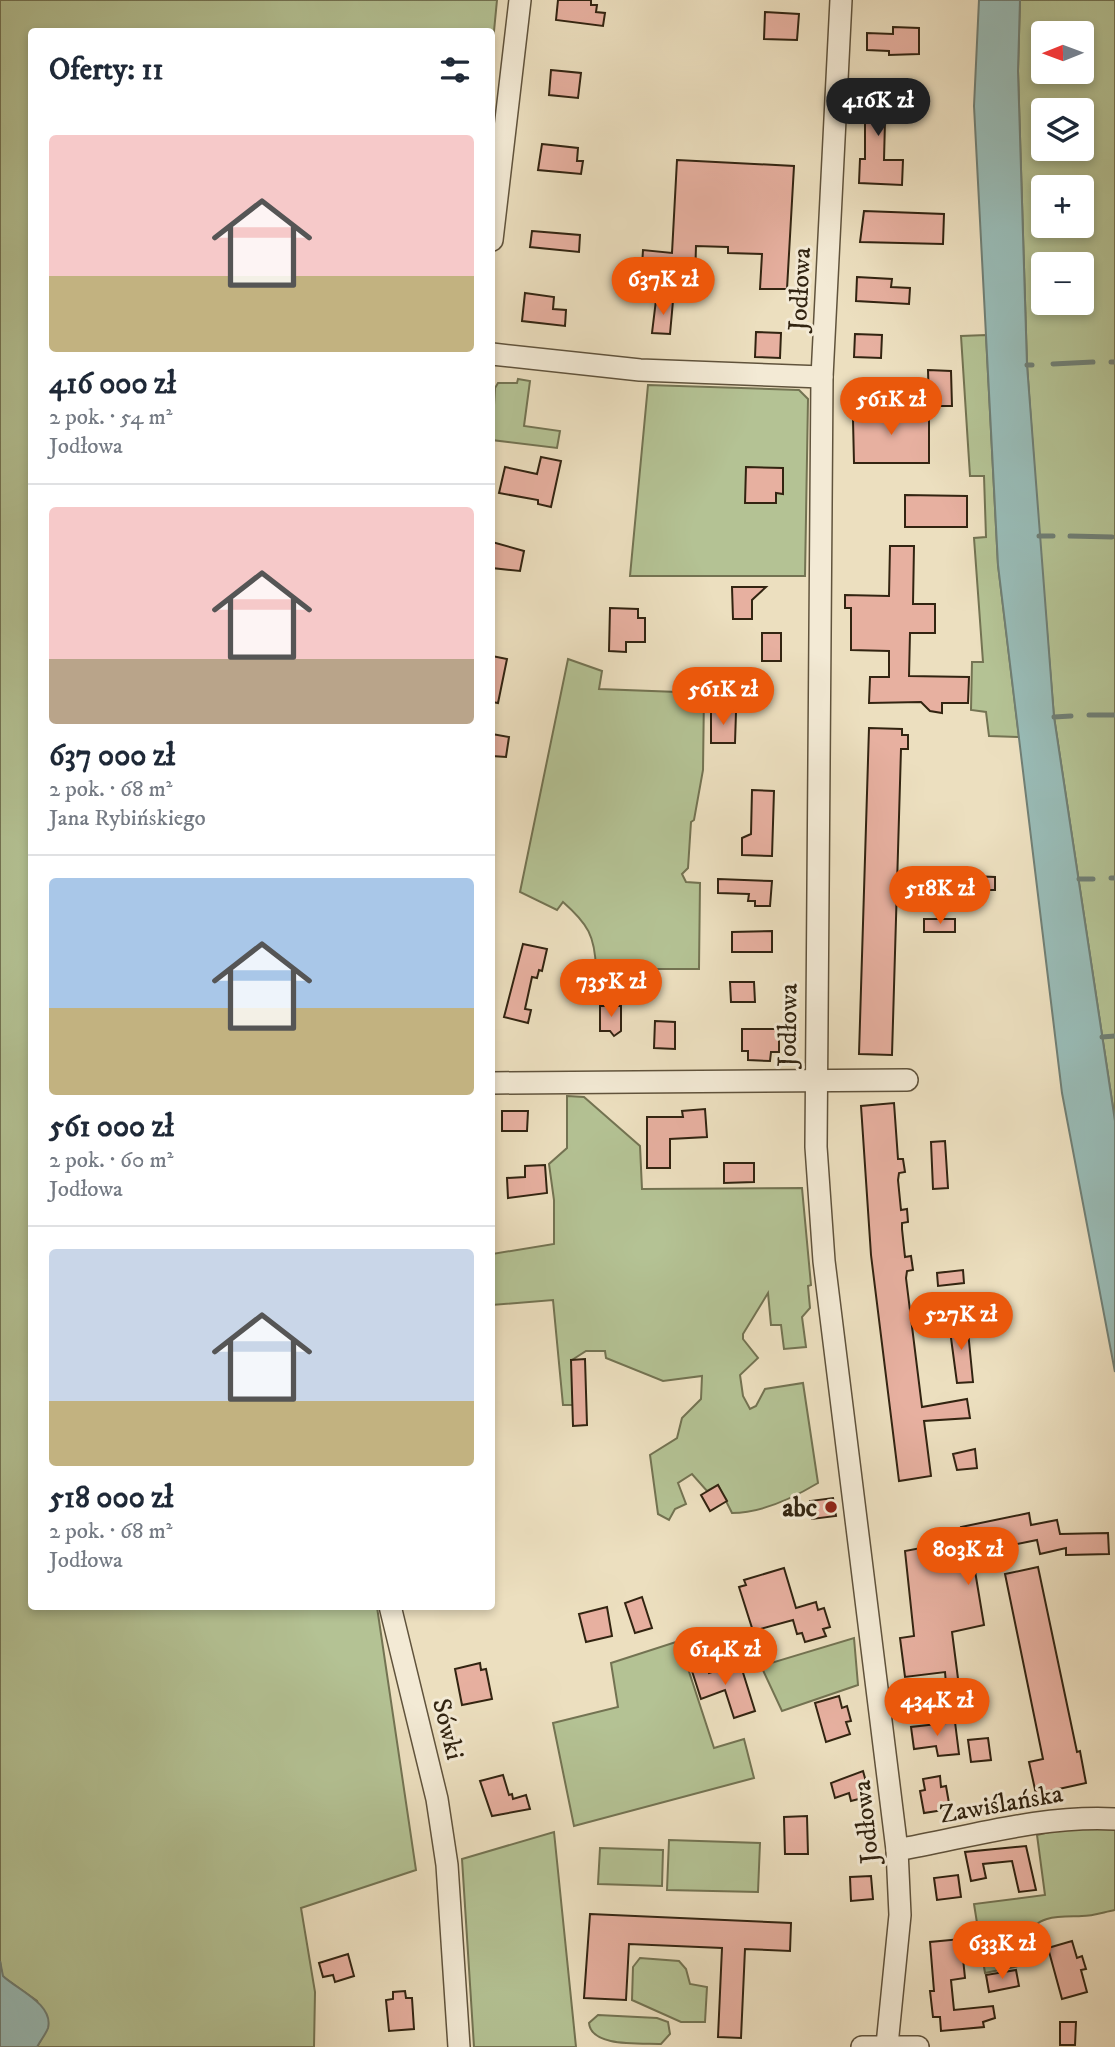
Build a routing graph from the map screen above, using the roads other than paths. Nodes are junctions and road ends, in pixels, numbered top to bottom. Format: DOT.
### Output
graph roads {
  1 [pos="520,0"];
  2 [pos="841,0"];
  3 [pos="495,214"];
  4 [pos="495,354"];
  5 [pos="822,377"];
  6 [pos="814,1080"];
  7 [pos="907,1080"];
  8 [pos="495,1083"];
  9 [pos="391,1610"];
  10 [pos="1115,1819"];
  11 [pos="897,1850"];
  12 [pos="887,2045"];
  13 [pos="459,2047"];
  14 [pos="862,2047"];
  15 [pos="918,2047"];
  1 -- 3 [label="street"];
  2 -- 5 [label="street, Jodłowa"];
  4 -- 5 [label="street"];
  5 -- 6 [label="street, Jodłowa"];
  6 -- 7 [label="street"];
  6 -- 8 [label="street"];
  6 -- 11 [label="street, Jodłowa"];
  9 -- 13 [label="street, Sówki"];
  10 -- 11 [label="street, Zawiślańska"];
  11 -- 12 [label="street, Jodłowa"];
  12 -- 14 [label="street"];
  12 -- 15 [label="street"];
}
